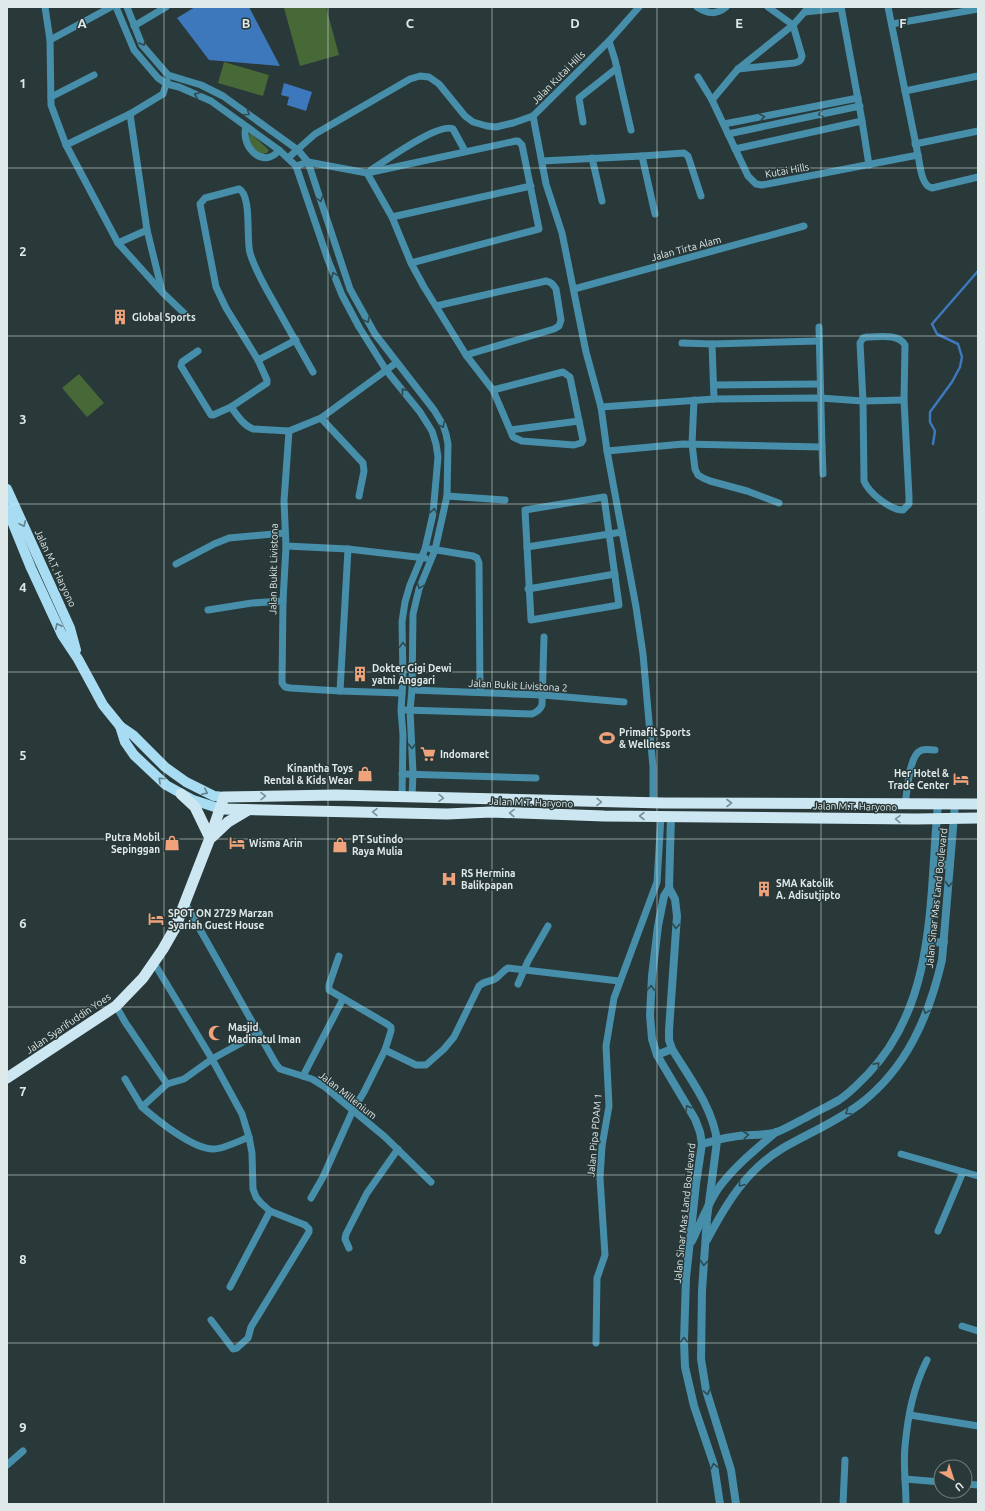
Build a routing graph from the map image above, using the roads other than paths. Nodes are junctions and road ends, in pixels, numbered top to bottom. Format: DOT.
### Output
graph roads {
  1 [pos="45,7"];
  2 [pos="111,7"];
  3 [pos="116,7"];
  4 [pos="128,7"];
  5 [pos="166,7"];
  6 [pos="639,7"];
  7 [pos="697,7"];
  8 [pos="726,7"];
  9 [pos="768,7"];
  10 [pos="888,7"];
  11 [pos="841,8"];
  12 [pos="807,10"];
  13 [pos="978,10"];
  14 [pos="892,24"];
  15 [pos="793,25"];
  16 [pos="134,26"];
  17 [pos="50,40"];
  18 [pos="609,40"];
  19 [pos="617,68"];
  20 [pos="738,69"];
  21 [pos="94,75"];
  22 [pos="168,75"];
  23 [pos="978,76"];
  24 [pos="698,77"];
  25 [pos="167,84"];
  26 [pos="905,91"];
  27 [pos="51,97"];
  28 [pos="858,98"];
  29 [pos="712,100"];
  30 [pos="860,106"];
  31 [pos="130,114"];
  32 [pos="533,116"];
  33 [pos="862,121"];
  34 [pos="583,122"];
  35 [pos="724,124"];
  36 [pos="246,127"];
  37 [pos="631,130"];
  38 [pos="978,131"];
  39 [pos="728,134"];
  40 [pos="915,144"];
  41 [pos="66,145"];
  42 [pos="735,149"];
  43 [pos="278,150"];
  44 [pos="298,150"];
  45 [pos="466,151"];
  46 [pos="918,155"];
  47 [pos="642,156"];
  48 [pos="288,158"];
  49 [pos="592,158"];
  50 [pos="542,161"];
  51 [pos="308,162"];
  52 [pos="869,165"];
  53 [pos="296,166"];
  54 [pos="367,173"];
  55 [pos="978,178"];
  56 [pos="531,186"];
  57 [pos="701,196"];
  58 [pos="602,202"];
  59 [pos="654,214"];
  60 [pos="392,217"];
  61 [pos="804,226"];
  62 [pos="147,230"];
  63 [pos="118,243"];
  64 [pos="411,263"];
  65 [pos="574,289"];
  66 [pos="163,293"];
  67 [pos="436,306"];
  68 [pos="185,314"];
  69 [pos="819,327"];
  70 [pos="296,340"];
  71 [pos="819,341"];
  72 [pos="682,343"];
  73 [pos="712,344"];
  74 [pos="198,351"];
  75 [pos="466,355"];
  76 [pos="258,360"];
  77 [pos="396,363"];
  78 [pos="386,370"];
  79 [pos="313,372"];
  80 [pos="819,384"];
  81 [pos="714,385"];
  82 [pos="493,390"];
  83 [pos="820,398"];
  84 [pos="714,399"];
  85 [pos="694,400"];
  86 [pos="863,400"];
  87 [pos="904,400"];
  88 [pos="601,406"];
  89 [pos="231,407"];
  90 [pos="321,418"];
  91 [pos="579,421"];
  92 [pos="510,430"];
  93 [pos="289,432"];
  94 [pos="436,444"];
  95 [pos="448,444"];
  96 [pos="692,444"];
  97 [pos="822,447"];
  98 [pos="608,450"];
  99 [pos="823,474"];
  100 [pos="7,489"];
  101 [pos="359,496"];
  102 [pos="447,496"];
  103 [pos="505,500"];
  104 [pos="779,503"];
  105 [pos="9,506"];
  106 [pos="622,532"];
  107 [pos="284,533"];
  108 [pos="609,534"];
  109 [pos="286,546"];
  110 [pos="527,547"];
  111 [pos="425,549"];
  112 [pos="348,550"];
  113 [pos="435,550"];
  114 [pos="422,557"];
  115 [pos="431,558"];
  116 [pos="176,564"];
  117 [pos="614,574"];
  118 [pos="528,589"];
  119 [pos="282,601"];
  120 [pos="208,610"];
  121 [pos="544,637"];
  122 [pos="403,679"];
  123 [pos="412,679"];
  124 [pos="412,690"];
  125 [pos="340,691"];
  126 [pos="480,692"];
  127 [pos="402,695"];
  128 [pos="543,695"];
  129 [pos="412,698"];
  130 [pos="624,702"];
  131 [pos="401,710"];
  132 [pos="410,710"];
  133 [pos="120,726"];
  134 [pos="935,750"];
  135 [pos="413,773"];
  136 [pos="402,774"];
  137 [pos="536,778"];
  138 [pos="181,794"];
  139 [pos="407,796"];
  140 [pos="224,797"];
  141 [pos="653,803"];
  142 [pos="955,804"];
  143 [pos="978,804"];
  144 [pos="906,805"];
  145 [pos="938,805"];
  146 [pos="220,809"];
  147 [pos="248,810"];
  148 [pos="666,816"];
  149 [pos="937,818"];
  150 [pos="955,818"];
  151 [pos="978,818"];
  152 [pos="210,838"];
  153 [pos="935,864"];
  154 [pos="950,864"];
  155 [pos="669,888"];
  156 [pos="185,903"];
  157 [pos="548,926"];
  158 [pos="944,942"];
  159 [pos="927,943"];
  160 [pos="339,956"];
  161 [pos="154,963"];
  162 [pos="524,969"];
  163 [pos="619,981"];
  164 [pos="518,984"];
  165 [pos="343,999"];
  166 [pos="116,1006"];
  167 [pos="259,1033"];
  168 [pos="672,1049"];
  169 [pos="385,1050"];
  170 [pos="657,1055"];
  171 [pos="212,1059"];
  172 [pos="303,1076"];
  173 [pos="7,1078"];
  174 [pos="125,1079"];
  175 [pos="167,1084"];
  176 [pos="142,1107"];
  177 [pos="353,1110"];
  178 [pos="776,1132"];
  179 [pos="249,1137"];
  180 [pos="717,1141"];
  181 [pos="702,1144"];
  182 [pos="398,1149"];
  183 [pos="902,1154"];
  184 [pos="744,1160"];
  185 [pos="754,1170"];
  186 [pos="964,1172"];
  187 [pos="978,1176"];
  188 [pos="431,1182"];
  189 [pos="311,1198"];
  190 [pos="708,1206"];
  191 [pos="270,1211"];
  192 [pos="938,1232"];
  193 [pos="706,1242"];
  194 [pos="349,1248"];
  195 [pos="689,1248"];
  196 [pos="230,1287"];
  197 [pos="212,1320"];
  198 [pos="962,1326"];
  199 [pos="978,1330"];
  200 [pos="596,1343"];
  201 [pos="927,1360"];
  202 [pos="910,1414"];
  203 [pos="978,1426"];
  204 [pos="23,1451"];
  205 [pos="845,1460"];
  206 [pos="7,1465"];
  207 [pos="905,1480"];
  208 [pos="933,1482"];
  209 [pos="720,1504"];
  210 [pos="736,1504"];
  211 [pos="843,1504"];
  212 [pos="906,1504"];
  1 -- 17 [label="street"];
  2 -- 17 [label="street"];
  3 -- 25 [label="street"];
  4 -- 16 [label="street"];
  5 -- 16 [label="street"];
  6 -- 18 [label="street, Jalan Kutai Hills"];
  7 -- 8 [label="street"];
  9 -- 15 [label="street"];
  10 -- 14 [label="street"];
  11 -- 12 [label="street"];
  11 -- 28 [label="street"];
  12 -- 15 [label="street"];
  13 -- 14 [label="street"];
  14 -- 26 [label="street"];
  15 -- 20 [label="street"];
  15 -- 20 [label="street"];
  16 -- 22 [label="street, one-way"];
  17 -- 27 [label="street"];
  18 -- 19 [label="street"];
  18 -- 32 [label="street, Jalan Kutai Hills"];
  19 -- 34 [label="street"];
  19 -- 37 [label="street"];
  20 -- 29 [label="street"];
  21 -- 27 [label="street"];
  22 -- 25 [label="street"];
  22 -- 44 [label="street, one-way"];
  23 -- 26 [label="street"];
  24 -- 29 [label="street, Kutai Hills"];
  25 -- 31 [label="street"];
  36 -- 25 [label="street, one-way"];
  26 -- 40 [label="street"];
  27 -- 41 [label="street"];
  28 -- 30 [label="street"];
  35 -- 28 [label="street, one-way"];
  29 -- 35 [label="street, Kutai Hills"];
  30 -- 33 [label="street"];
  30 -- 39 [label="street, one-way"];
  31 -- 41 [label="street"];
  31 -- 62 [label="street"];
  32 -- 44 [label="street, Jalan Kutai Hills"];
  32 -- 50 [label="street"];
  33 -- 42 [label="street"];
  33 -- 52 [label="street"];
  35 -- 39 [label="street, Kutai Hills"];
  36 -- 43 [label="street"];
  36 -- 43 [label="street"];
  38 -- 40 [label="street"];
  39 -- 42 [label="street, Kutai Hills"];
  40 -- 46 [label="street"];
  41 -- 63 [label="street"];
  42 -- 52 [label="street, Kutai Hills"];
  43 -- 48 [label="street"];
  44 -- 48 [label="street"];
  44 -- 51 [label="street"];
  45 -- 54 [label="street"];
  45 -- 54 [label="street"];
  45 -- 56 [label="street"];
  46 -- 52 [label="street, Kutai Hills"];
  46 -- 55 [label="street"];
  47 -- 49 [label="street"];
  47 -- 57 [label="street"];
  47 -- 59 [label="street"];
  48 -- 53 [label="street"];
  49 -- 50 [label="street"];
  49 -- 58 [label="street"];
  50 -- 65 [label="street"];
  51 -- 53 [label="street"];
  51 -- 54 [label="street"];
  51 -- 77 [label="street, one-way"];
  78 -- 53 [label="street, one-way"];
  54 -- 60 [label="street"];
  56 -- 60 [label="street"];
  56 -- 64 [label="street"];
  60 -- 64 [label="street"];
  61 -- 65 [label="street, Jalan Tirta Alam"];
  62 -- 63 [label="street"];
  62 -- 66 [label="street"];
  63 -- 66 [label="street"];
  64 -- 67 [label="street"];
  65 -- 88 [label="street"];
  66 -- 68 [label="street"];
  67 -- 75 [label="street"];
  67 -- 75 [label="street"];
  69 -- 71 [label="street"];
  70 -- 76 [label="street"];
  70 -- 76 [label="street"];
  70 -- 79 [label="street"];
  71 -- 73 [label="street"];
  71 -- 80 [label="street"];
  72 -- 73 [label="street"];
  73 -- 81 [label="street"];
  74 -- 89 [label="street"];
  75 -- 82 [label="street"];
  76 -- 89 [label="street"];
  77 -- 78 [label="street"];
  77 -- 95 [label="street, one-way"];
  78 -- 90 [label="street"];
  94 -- 78 [label="street, one-way"];
  80 -- 81 [label="street"];
  80 -- 83 [label="street"];
  81 -- 84 [label="street"];
  82 -- 91 [label="street"];
  82 -- 92 [label="street"];
  83 -- 84 [label="street"];
  83 -- 86 [label="street"];
  83 -- 97 [label="street"];
  84 -- 85 [label="street"];
  85 -- 88 [label="street"];
  85 -- 96 [label="street"];
  86 -- 87 [label="street"];
  86 -- 87 [label="street"];
  86 -- 87 [label="street"];
  88 -- 98 [label="street"];
  89 -- 93 [label="street"];
  90 -- 93 [label="street"];
  90 -- 101 [label="street"];
  91 -- 92 [label="street"];
  91 -- 92 [label="street"];
  93 -- 107 [label="street, Jalan Bukit Livistona"];
  94 -- 95 [label="street"];
  111 -- 94 [label="street, one-way"];
  95 -- 102 [label="street"];
  96 -- 97 [label="street"];
  96 -- 98 [label="street"];
  96 -- 104 [label="street"];
  97 -- 99 [label="street"];
  98 -- 106 [label="street"];
  100 -- 105 [label="main road, Jalan M.T. Haryono"];
  102 -- 103 [label="street"];
  102 -- 113 [label="street"];
  105 -- 133 [label="main road, Jalan M.T. Haryono"];
  106 -- 108 [label="street"];
  106 -- 141 [label="street"];
  107 -- 109 [label="street, Jalan Bukit Livistona"];
  107 -- 116 [label="street"];
  108 -- 110 [label="street"];
  108 -- 110 [label="street"];
  108 -- 117 [label="street"];
  109 -- 112 [label="street"];
  109 -- 119 [label="street, Jalan Bukit Livistona"];
  110 -- 118 [label="street"];
  111 -- 113 [label="street"];
  111 -- 114 [label="street"];
  112 -- 114 [label="street"];
  112 -- 125 [label="street"];
  113 -- 115 [label="street"];
  113 -- 126 [label="street"];
  114 -- 115 [label="street"];
  122 -- 114 [label="street, one-way"];
  115 -- 123 [label="street, one-way"];
  117 -- 118 [label="street"];
  117 -- 118 [label="street"];
  119 -- 120 [label="street"];
  119 -- 125 [label="street, Jalan Bukit Livistona"];
  121 -- 128 [label="street"];
  122 -- 123 [label="street"];
  122 -- 127 [label="street"];
  123 -- 124 [label="street"];
  124 -- 126 [label="street, Jalan Bukit Livistona 2"];
  124 -- 129 [label="street"];
  125 -- 127 [label="street"];
  126 -- 128 [label="street, Jalan Bukit Livistona 2"];
  127 -- 129 [label="street"];
  127 -- 131 [label="street"];
  128 -- 130 [label="street, Jalan Bukit Livistona 2"];
  128 -- 132 [label="street"];
  129 -- 132 [label="street"];
  131 -- 132 [label="street"];
  131 -- 136 [label="street"];
  132 -- 135 [label="street, one-way"];
  138 -- 133 [label="main road, Jalan M.T. Haryono, one-way"];
  133 -- 140 [label="main road, Jalan M.T. Haryono, one-way"];
  134 -- 144 [label="street"];
  135 -- 136 [label="street"];
  135 -- 137 [label="street"];
  135 -- 139 [label="street"];
  136 -- 139 [label="street"];
  138 -- 146 [label="main road, Jalan M.T. Haryono"];
  138 -- 152 [label="highway"];
  140 -- 139 [label="highway, Jalan M.T. Haryono, one-way"];
  139 -- 141 [label="highway, Jalan M.T. Haryono, one-way"];
  140 -- 146 [label="highway, Jalan Syarifuddin Yoes"];
  141 -- 144 [label="highway, Jalan M.T. Haryono, one-way"];
  142 -- 143 [label="highway, Jalan M.T. Haryono"];
  142 -- 145 [label="highway, Jalan M.T. Haryono"];
  142 -- 150 [label="street, Jalan Sinar Mas Land Boulevard"];
  144 -- 145 [label="highway, Jalan M.T. Haryono"];
  145 -- 149 [label="street, Jalan Sinar Mas Land Boulevard"];
  146 -- 147 [label="highway, Jalan M.T. Haryono"];
  146 -- 152 [label="highway, Jalan Syarifuddin Yoes"];
  148 -- 147 [label="highway, Jalan M.T. Haryono, one-way"];
  147 -- 152 [label="highway"];
  149 -- 148 [label="highway, Jalan M.T. Haryono, one-way"];
  148 -- 155 [label="street"];
  148 -- 163 [label="street, Jalan Pipa PDAM 1"];
  149 -- 150 [label="highway, Jalan M.T. Haryono"];
  149 -- 153 [label="street, Jalan Sinar Mas Land Boulevard"];
  150 -- 151 [label="highway, Jalan M.T. Haryono"];
  150 -- 154 [label="street, Jalan Sinar Mas Land Boulevard"];
  152 -- 156 [label="highway, Jalan Syarifuddin Yoes"];
  153 -- 154 [label="street"];
  153 -- 159 [label="street, Jalan Sinar Mas Land Boulevard"];
  154 -- 158 [label="street, Jalan Sinar Mas Land Boulevard, one-way"];
  155 -- 168 [label="street, Jalan Sinar Mas Land Boulevard, one-way"];
  170 -- 155 [label="street, Jalan Sinar Mas Land Boulevard, one-way"];
  156 -- 161 [label="highway, Jalan Syarifuddin Yoes"];
  156 -- 167 [label="street, Jalan Millenium"];
  157 -- 162 [label="street"];
  158 -- 159 [label="street"];
  158 -- 185 [label="street, Jalan Sinar Mas Land Boulevard, one-way"];
  178 -- 159 [label="street, Jalan Sinar Mas Land Boulevard, one-way"];
  160 -- 165 [label="street"];
  161 -- 166 [label="highway, Jalan Syarifuddin Yoes"];
  161 -- 171 [label="street"];
  162 -- 163 [label="street"];
  162 -- 164 [label="street"];
  162 -- 169 [label="street"];
  163 -- 200 [label="street, Jalan Pipa PDAM 1"];
  165 -- 169 [label="street"];
  165 -- 172 [label="street"];
  166 -- 173 [label="highway, Jalan Syarifuddin Yoes"];
  166 -- 175 [label="street"];
  167 -- 171 [label="street"];
  167 -- 172 [label="street, Jalan Millenium"];
  168 -- 170 [label="street"];
  168 -- 180 [label="street, Jalan Sinar Mas Land Boulevard"];
  169 -- 177 [label="street"];
  181 -- 170 [label="street, Jalan Sinar Mas Land Boulevard, one-way"];
  171 -- 175 [label="street"];
  171 -- 179 [label="street"];
  172 -- 177 [label="street, Jalan Millenium"];
  174 -- 176 [label="street"];
  175 -- 176 [label="street"];
  176 -- 179 [label="street"];
  177 -- 182 [label="street, Jalan Millenium"];
  177 -- 189 [label="street"];
  180 -- 178 [label="street, Jalan Sinar Mas Land Boulevard, one-way"];
  178 -- 184 [label="street"];
  179 -- 191 [label="street"];
  180 -- 181 [label="street"];
  180 -- 190 [label="street, Jalan Sinar Mas Land Boulevard"];
  181 -- 195 [label="street, Jalan Sinar Mas Land Boulevard"];
  182 -- 188 [label="street, Jalan Millenium"];
  182 -- 194 [label="street"];
  183 -- 186 [label="street"];
  184 -- 185 [label="street"];
  184 -- 190 [label="street"];
  185 -- 193 [label="street, Jalan Sinar Mas Land Boulevard, one-way"];
  186 -- 187 [label="street"];
  186 -- 192 [label="street"];
  190 -- 193 [label="street, Jalan Sinar Mas Land Boulevard"];
  190 -- 195 [label="street"];
  191 -- 196 [label="street"];
  191 -- 197 [label="street"];
  193 -- 210 [label="street, Jalan Sinar Mas Land Boulevard, one-way"];
  209 -- 195 [label="street, Jalan Sinar Mas Land Boulevard, one-way"];
  198 -- 199 [label="street"];
  201 -- 202 [label="street"];
  202 -- 203 [label="street"];
  202 -- 207 [label="street"];
  204 -- 206 [label="street"];
  205 -- 211 [label="street"];
  207 -- 208 [label="street"];
  207 -- 212 [label="street"];
}
